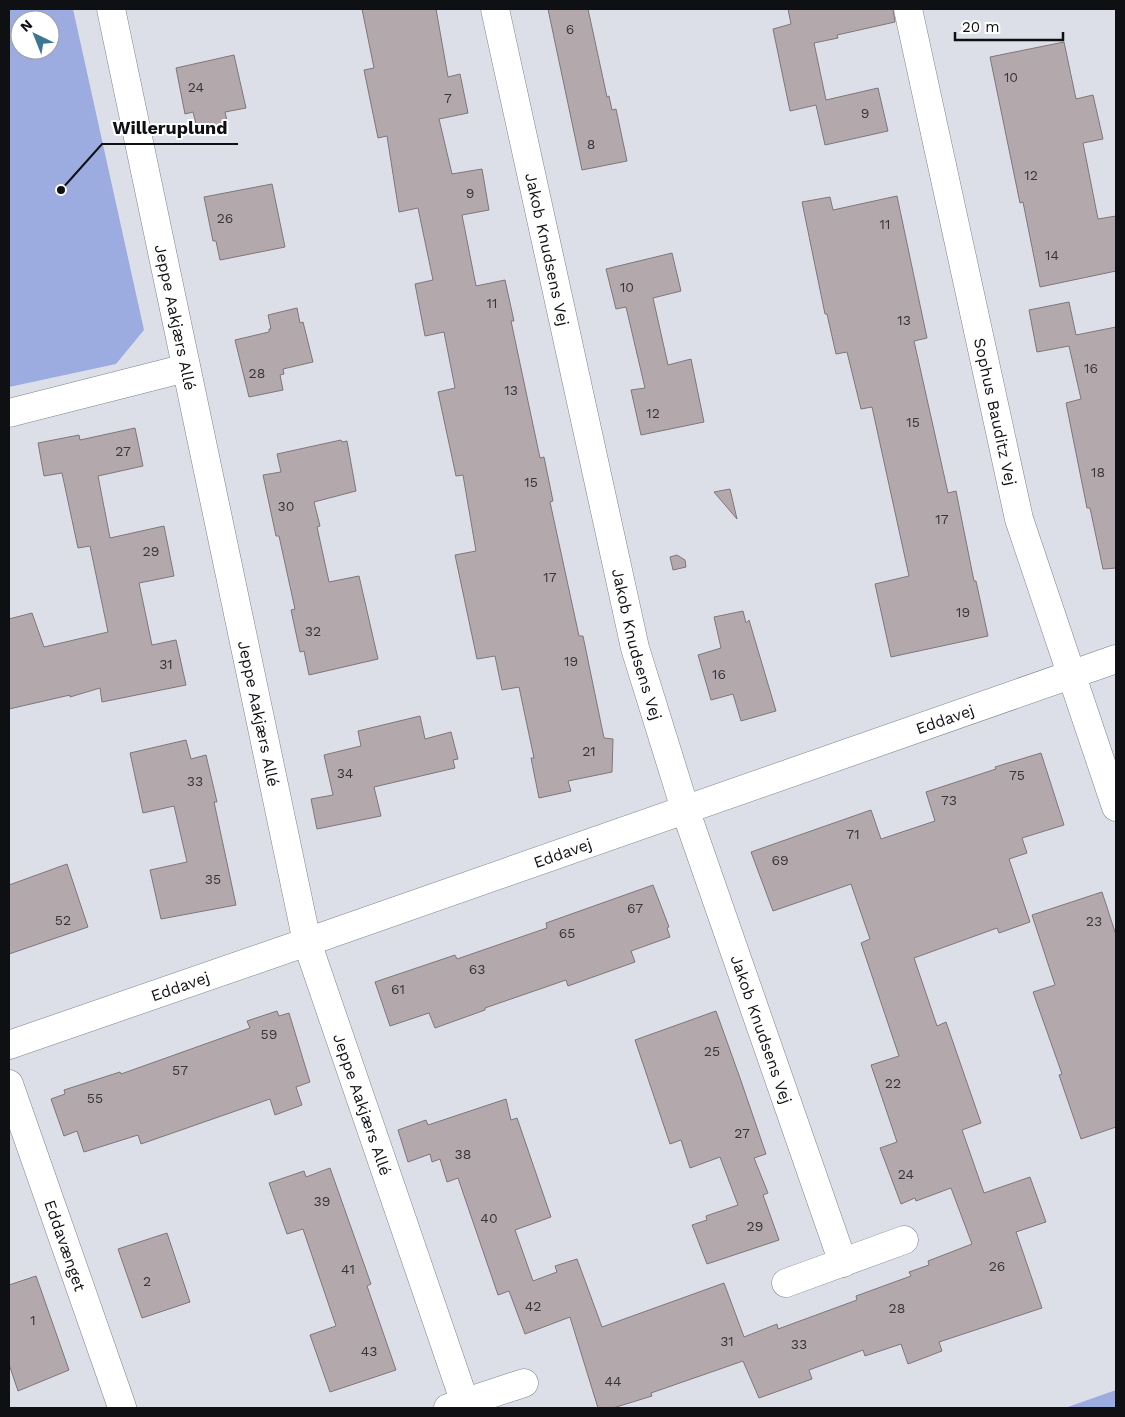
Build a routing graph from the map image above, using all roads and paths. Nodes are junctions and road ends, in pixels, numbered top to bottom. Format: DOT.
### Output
graph roads {
  1 [pos="111,9"];
  2 [pos="495,9"];
  3 [pos="908,9"];
  4 [pos="186,368"];
  5 [pos="9,413"];
  6 [pos="1116,659"];
  7 [pos="1070,675"];
  8 [pos="1116,807"];
  9 [pos="685,809"];
  10 [pos="307,942"];
  11 [pos="9,1045"];
  12 [pos="9,1084"];
  13 [pos="904,1240"];
  14 [pos="843,1263"];
  15 [pos="786,1283"];
  16 [pos="524,1383"];
  17 [pos="456,1406"];
  18 [pos="122,1408"];
  1 -- 4 [label="street, Jeppe Aakjærs Allé"];
  2 -- 9 [label="street, Jakob Knudsens Vej"];
  3 -- 7 [label="street, Sophus Bauditz Vej"];
  4 -- 5 [label="street"];
  4 -- 10 [label="street, Jeppe Aakjærs Allé"];
  6 -- 7 [label="street, Eddavej"];
  7 -- 8 [label="street, Sophus Bauditz Vej"];
  7 -- 9 [label="street, Eddavej"];
  9 -- 10 [label="street, Eddavej"];
  9 -- 14 [label="street, Jakob Knudsens Vej"];
  10 -- 11 [label="street, Eddavej"];
  10 -- 17 [label="street, Jeppe Aakjærs Allé"];
  12 -- 18 [label="street, Eddavænget"];
  13 -- 14 [label="street"];
  14 -- 15 [label="street"];
  16 -- 17 [label="street, Jeppe Aakjærs Allé"];
}
